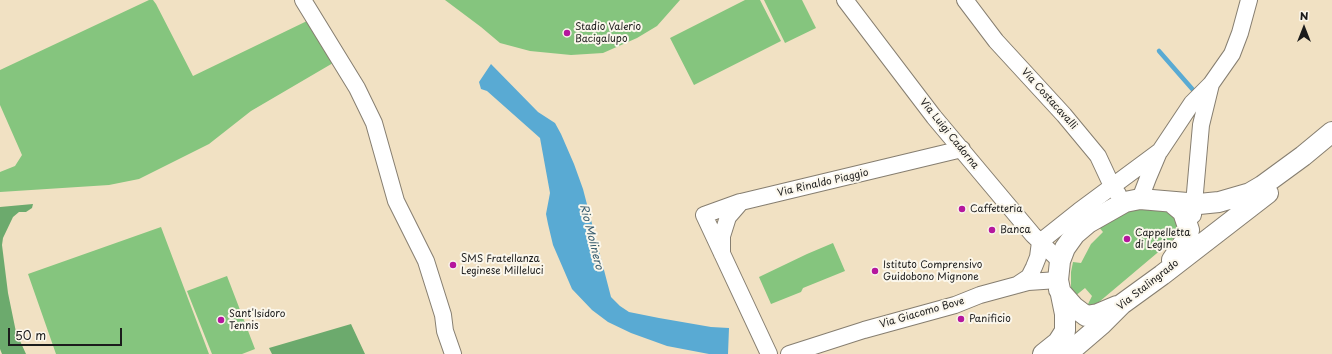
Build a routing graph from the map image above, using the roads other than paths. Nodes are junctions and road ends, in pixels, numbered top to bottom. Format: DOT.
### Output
graph roads {
  1 [pos="303,0"];
  2 [pos="845,0"];
  3 [pos="966,0"];
  4 [pos="1249,0"];
  5 [pos="1211,84"];
  6 [pos="1332,132"];
  7 [pos="962,149"];
  8 [pos="1160,151"];
  9 [pos="1303,156"];
  10 [pos="1112,186"];
  11 [pos="1133,201"];
  12 [pos="741,202"];
  13 [pos="1171,202"];
  14 [pos="1194,204"];
  15 [pos="1189,230"];
  16 [pos="1040,242"];
  17 [pos="722,254"];
  18 [pos="1162,275"];
  19 [pos="1059,277"];
  20 [pos="1017,285"];
  21 [pos="1122,304"];
  22 [pos="453,354"];
  23 [pos="769,354"];
  24 [pos="789,354"];
  25 [pos="1043,354"];
  26 [pos="1067,354"];
  1 -- 22 [label="street"];
  2 -- 7 [label="street, Via Luigi Cadorna"];
  3 -- 10 [label="street, Via Costacavalli"];
  4 -- 5 [label="street"];
  5 -- 8 [label="street"];
  5 -- 14 [label="street"];
  6 -- 9 [label="main road, Via Stalingrado"];
  7 -- 12 [label="street, Via Rinaldo Piaggio"];
  7 -- 16 [label="street, Via Luigi Cadorna"];
  8 -- 10 [label="street"];
  8 -- 11 [label="street"];
  9 -- 14 [label="main road, Via Stalingrado"];
  9 -- 18 [label="main road, Via Stalingrado"];
  10 -- 11 [label="street, Via Costacavalli"];
  10 -- 16 [label="street"];
  11 -- 13 [label="main road, Via Stalingrado"];
  11 -- 19 [label="main road"];
  12 -- 17 [label="street"];
  12 -- 17 [label="street, Via Rinaldo Piaggio"];
  13 -- 14 [label="main road, Via Stalingrado"];
  13 -- 15 [label="main road"];
  14 -- 15 [label="street"];
  15 -- 18 [label="main road"];
  16 -- 19 [label="street, Via Luigi Cadorna"];
  16 -- 20 [label="street"];
  17 -- 23 [label="street"];
  18 -- 21 [label="main road, Via Stalingrado"];
  19 -- 20 [label="street, Via Giacomo Bove"];
  19 -- 21 [label="main road"];
  19 -- 25 [label="main road"];
  20 -- 24 [label="street, Via Giacomo Bove"];
  21 -- 26 [label="main road, Via Stalingrado"];
}
